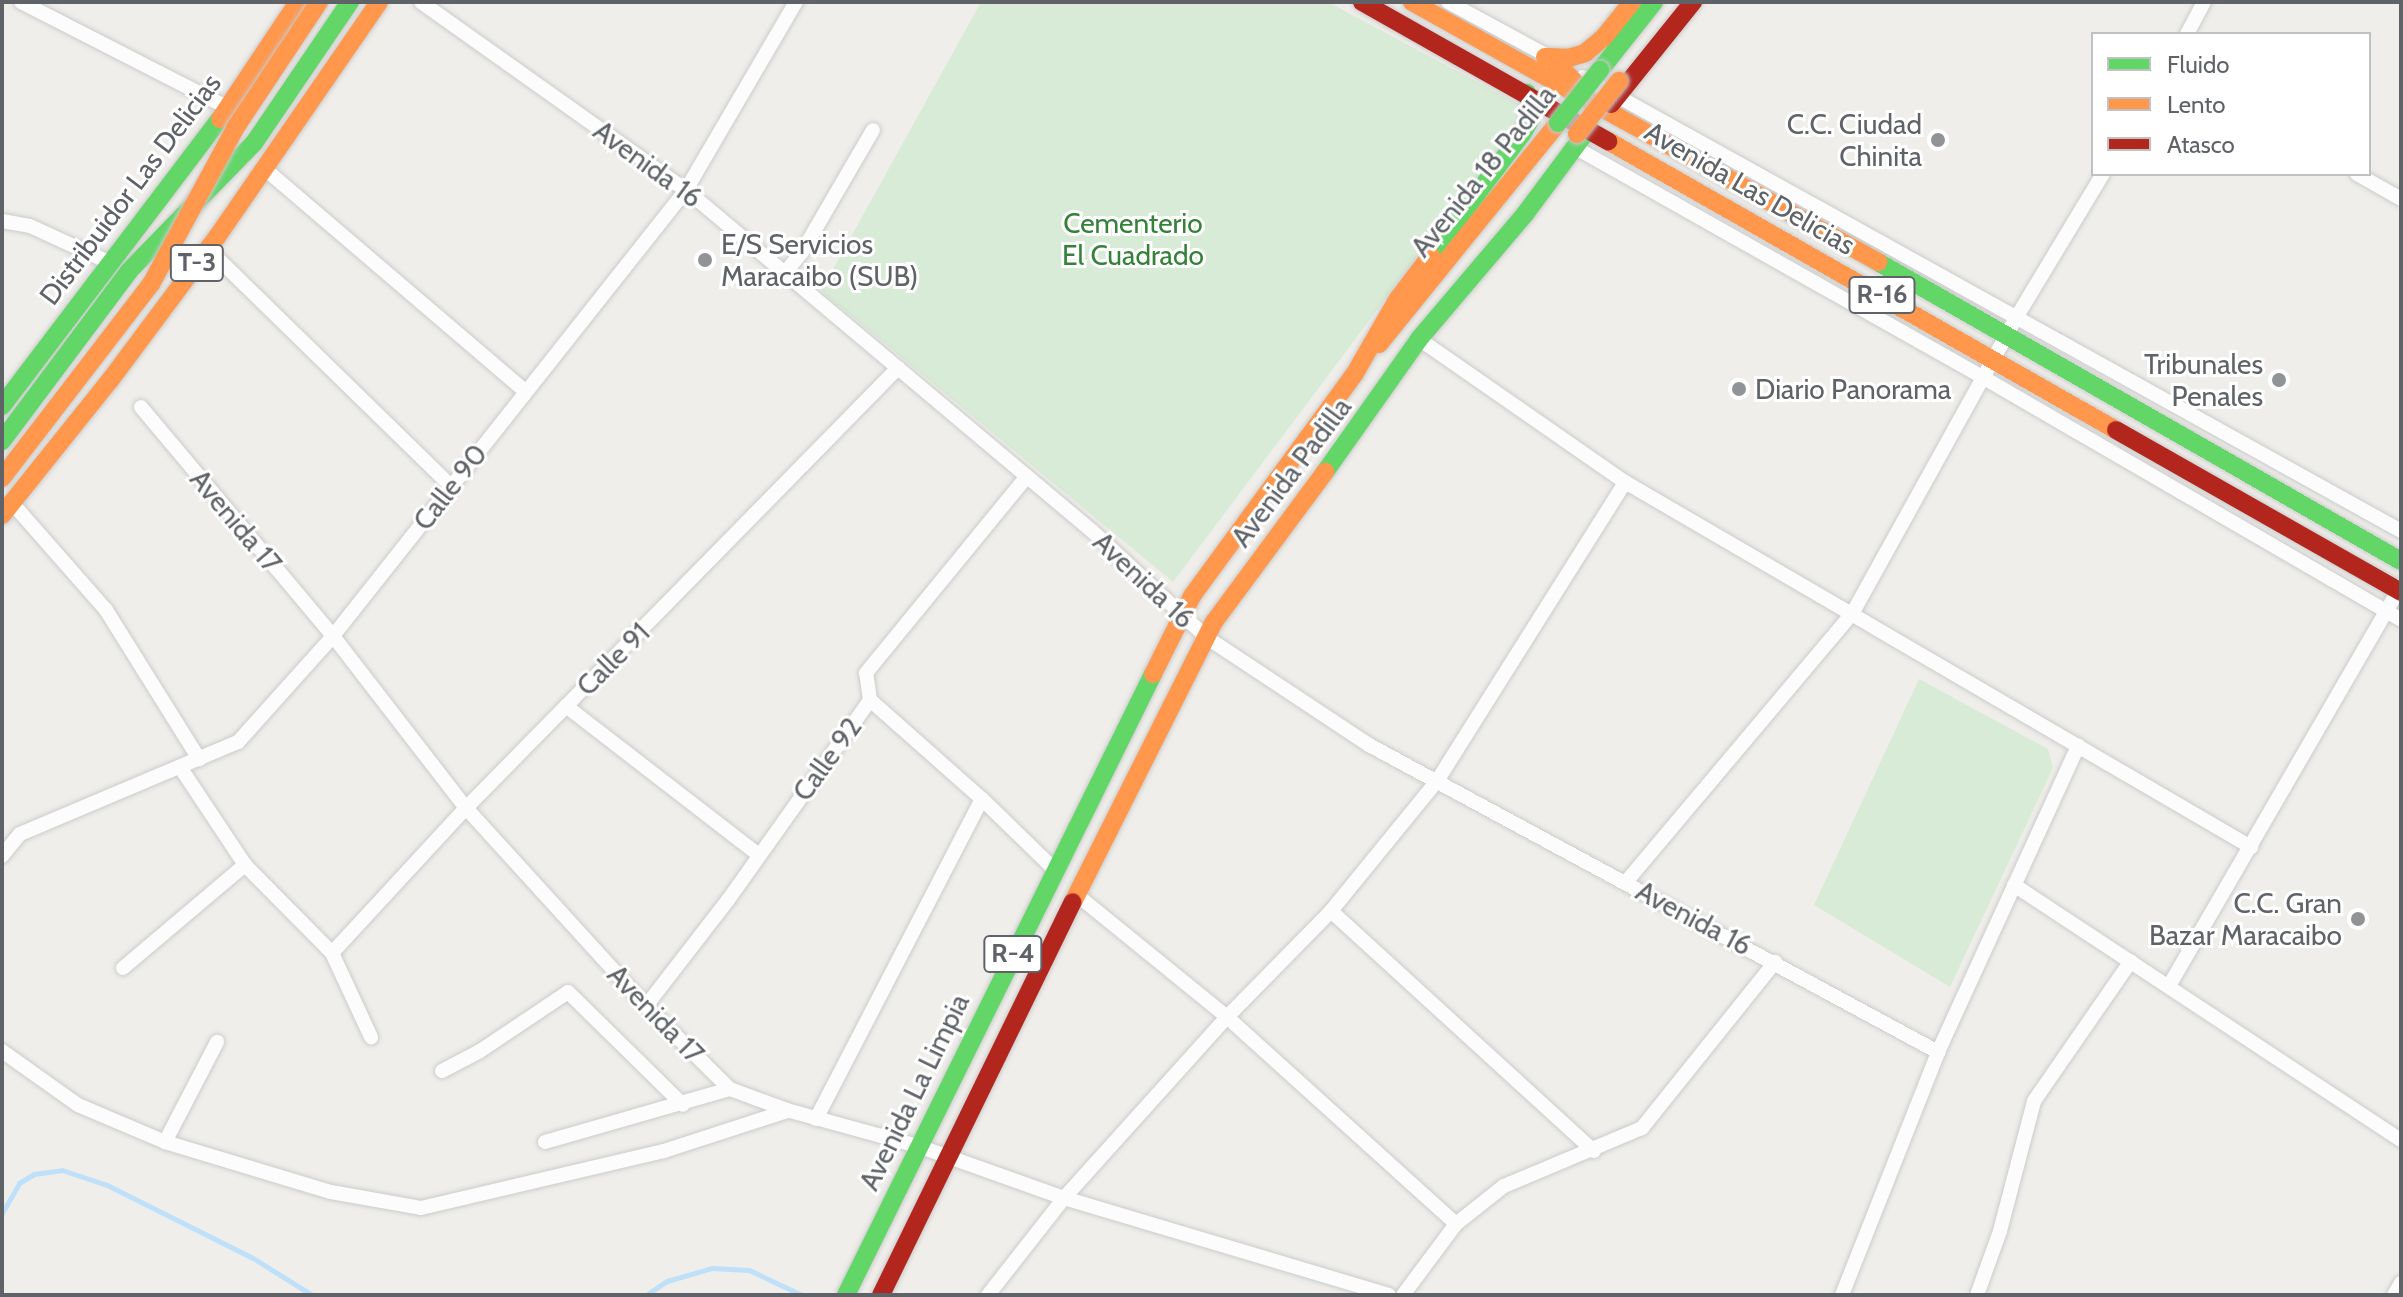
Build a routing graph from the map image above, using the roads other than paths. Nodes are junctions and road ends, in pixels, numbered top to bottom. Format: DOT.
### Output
graph roads {
  1 [pos="21,2"];
  2 [pos="298,2"];
  3 [pos="319,2"];
  4 [pos="350,2"];
  5 [pos="379,2"];
  6 [pos="421,2"];
  7 [pos="796,2"];
  8 [pos="1362,2"];
  9 [pos="1412,2"];
  10 [pos="1448,2"];
  11 [pos="1632,2"];
  12 [pos="1654,2"];
  13 [pos="1682,2"];
  14 [pos="1693,2"];
  15 [pos="2204,2"];
  16 [pos="2188,32"];
  17 [pos="1492,45"];
  18 [pos="1550,57"];
  19 [pos="1527,93"];
  20 [pos="1611,103"];
  21 [pos="228,108"];
  22 [pos="1589,128"];
  23 [pos="873,130"];
  24 [pos="1576,148"];
  25 [pos="265,169"];
  26 [pos="2102,176"];
  27 [pos="2361,176"];
  28 [pos="686,190"];
  29 [pos="2401,199"];
  30 [pos="2,221"];
  31 [pos="208,249"];
  32 [pos="111,263"];
  33 [pos="784,274"];
  34 [pos="2012,326"];
  35 [pos="1419,339"];
  36 [pos="1994,359"];
  37 [pos="898,368"];
  38 [pos="1354,375"];
  39 [pos="1984,378"];
  40 [pos="525,391"];
  41 [pos="2,406"];
  42 [pos="141,407"];
  43 [pos="2,441"];
  44 [pos="1027,476"];
  45 [pos="2,478"];
  46 [pos="1625,482"];
  47 [pos="451,486"];
  48 [pos="7,509"];
  49 [pos="2401,531"];
  50 [pos="2401,561"];
  51 [pos="2400,589"];
  52 [pos="2386,611"];
  53 [pos="1183,614"];
  54 [pos="1852,614"];
  55 [pos="2401,620"];
  56 [pos="333,636"];
  57 [pos="1206,637"];
  58 [pos="870,700"];
  59 [pos="566,706"];
  60 [pos="2078,746"];
  61 [pos="199,759"];
  62 [pos="180,767"];
  63 [pos="1437,781"];
  64 [pos="982,799"];
  65 [pos="466,808"];
  66 [pos="2251,847"];
  67 [pos="759,855"];
  68 [pos="2,856"];
  69 [pos="245,865"];
  70 [pos="1055,870"];
  71 [pos="1626,882"];
  72 [pos="2014,885"];
  73 [pos="1077,895"];
  74 [pos="1331,911"];
  75 [pos="332,953"];
  76 [pos="2131,961"];
  77 [pos="1775,962"];
  78 [pos="123,968"];
  79 [pos="2169,986"];
  80 [pos="646,1006"];
  81 [pos="1227,1017"];
  82 [pos="371,1037"];
  83 [pos="217,1042"];
  84 [pos="2,1051"];
  85 [pos="1938,1052"];
  86 [pos="442,1071"];
  87 [pos="730,1089"];
  88 [pos="683,1105"];
  89 [pos="787,1110"];
  90 [pos="816,1119"];
  91 [pos="2401,1140"];
  92 [pos="165,1142"];
  93 [pos="545,1142"];
  94 [pos="918,1146"];
  95 [pos="1594,1151"];
  96 [pos="948,1159"];
  97 [pos="1064,1198"];
  98 [pos="1456,1224"];
  99 [pos="2401,1283"];
  100 [pos="846,1295"];
  101 [pos="881,1295"];
  102 [pos="988,1295"];
  103 [pos="1389,1295"];
  104 [pos="1403,1295"];
  105 [pos="1842,1295"];
  106 [pos="1977,1295"];
  107 [pos="2394,1295"];
  1 -- 21 [label="street"];
  2 -- 21 [label="main road, Distribuidor Las Delicias / T-3"];
  3 -- 45 [label="main road, bridge"];
  4 -- 43 [label="main road"];
  5 -- 25 [label="main road, T-3"];
  6 -- 28 [label="street, Avenida 16"];
  7 -- 28 [label="street, Calle 90"];
  8 -- 19 [label="main road, Avenida Las Delicias / R-16"];
  9 -- 17 [label="main road, Avenida Las Delicias / R-16"];
  10 -- 18 [label="street"];
  11 -- 18 [label="main road"];
  12 -- 38 [label="main road, Avenida 18 Padilla / R-4, bridge"];
  13 -- 35 [label="main road, Avenida 18 Padilla, bridge"];
  14 -- 20 [label="main road"];
  15 -- 16 [label="street"];
  17 -- 18 [label="main road"];
  17 -- 20 [label="main road, Avenida Las Delicias / R-16"];
  18 -- 20 [label="main road"];
  19 -- 22 [label="main road, Avenida Las Delicias / R-16"];
  19 -- 38 [label="main road"];
  20 -- 34 [label="main road, Avenida Las Delicias / R-16"];
  21 -- 32 [label="main road, Distribuidor Las Delicias / T-3"];
  22 -- 24 [label="main road"];
  22 -- 36 [label="main road, Avenida Las Delicias / R-16"];
  23 -- 33 [label="street"];
  24 -- 35 [label="main road"];
  24 -- 39 [label="street, Avenida Las Delicias / R-16"];
  25 -- 31 [label="main road, T-3"];
  25 -- 40 [label="street"];
  26 -- 34 [label="street"];
  27 -- 29 [label="street"];
  28 -- 33 [label="street, Avenida 16"];
  28 -- 40 [label="street, Calle 90"];
  30 -- 32 [label="street"];
  31 -- 47 [label="street"];
  31 -- 48 [label="main road, T-3"];
  32 -- 41 [label="main road, Distribuidor Las Delicias / T-3"];
  33 -- 37 [label="street, Avenida 16"];
  34 -- 36 [label="street"];
  34 -- 49 [label="street, Avenida Las Delicias / R-16"];
  34 -- 50 [label="main road, Avenida Las Delicias / R-16"];
  35 -- 46 [label="street"];
  35 -- 57 [label="main road, Avenida Padilla / R-4"];
  36 -- 39 [label="street"];
  36 -- 51 [label="main road, Avenida Las Delicias / R-16"];
  37 -- 44 [label="street, Avenida 16"];
  37 -- 59 [label="street, Calle 91"];
  38 -- 53 [label="main road, Avenida Padilla / R-4"];
  39 -- 52 [label="street, Avenida Las Delicias / R-16"];
  39 -- 54 [label="street"];
  40 -- 47 [label="street, Calle 90"];
  42 -- 56 [label="street, Avenida 17"];
  44 -- 53 [label="street, Avenida 16"];
  44 -- 58 [label="street, Calle 92"];
  46 -- 54 [label="street"];
  46 -- 63 [label="street"];
  47 -- 56 [label="street, Calle 90"];
  48 -- 61 [label="street"];
  51 -- 52 [label="street"];
  52 -- 55 [label="street, Avenida Las Delicias / R-16"];
  52 -- 66 [label="street"];
  53 -- 57 [label="street, Avenida 16"];
  53 -- 70 [label="main road, Avenida La Limpia / R-4"];
  54 -- 60 [label="street"];
  54 -- 71 [label="street"];
  56 -- 61 [label="street, Calle 90"];
  56 -- 65 [label="street, Avenida 17"];
  57 -- 63 [label="street, Avenida 16"];
  57 -- 73 [label="main road, R-4"];
  58 -- 64 [label="street"];
  58 -- 67 [label="street, Calle 92"];
  59 -- 65 [label="street, Calle 91"];
  59 -- 67 [label="street"];
  60 -- 66 [label="street"];
  60 -- 72 [label="street"];
  61 -- 62 [label="street, Calle 90"];
  62 -- 68 [label="street, Calle 90"];
  62 -- 69 [label="street"];
  63 -- 71 [label="street, Avenida 16"];
  63 -- 74 [label="street"];
  64 -- 70 [label="street"];
  64 -- 90 [label="street"];
  65 -- 75 [label="street, Calle 91"];
  65 -- 80 [label="street, Avenida 17"];
  66 -- 79 [label="street"];
  67 -- 80 [label="street, Calle 92"];
  69 -- 75 [label="street"];
  69 -- 78 [label="street"];
  70 -- 94 [label="main road, Avenida La Limpia / R-4"];
  71 -- 77 [label="street, Avenida 16"];
  72 -- 76 [label="street"];
  72 -- 85 [label="street"];
  73 -- 81 [label="street"];
  73 -- 96 [label="main road, R-4"];
  74 -- 81 [label="street"];
  74 -- 95 [label="street"];
  75 -- 82 [label="street"];
  76 -- 79 [label="street"];
  76 -- 106 [label="street"];
  77 -- 85 [label="street, Avenida 16"];
  77 -- 95 [label="street"];
  79 -- 91 [label="street"];
  80 -- 87 [label="street, Avenida 17"];
  81 -- 97 [label="street"];
  81 -- 98 [label="street"];
  83 -- 92 [label="street"];
  84 -- 92 [label="street"];
  85 -- 105 [label="street"];
  86 -- 88 [label="street"];
  87 -- 88 [label="street"];
  87 -- 89 [label="street, Avenida 17"];
  88 -- 93 [label="street"];
  89 -- 90 [label="street, Avenida 17"];
  89 -- 92 [label="street"];
  90 -- 94 [label="street, Avenida 17"];
  94 -- 96 [label="street, Avenida 17"];
  94 -- 100 [label="main road, Avenida La Limpia / R-4"];
  95 -- 98 [label="street"];
  96 -- 97 [label="street, Avenida 17"];
  96 -- 101 [label="main road, R-4"];
  97 -- 102 [label="street"];
  97 -- 103 [label="street, Avenida 17"];
  98 -- 104 [label="street"];
  99 -- 107 [label="street"];
}
